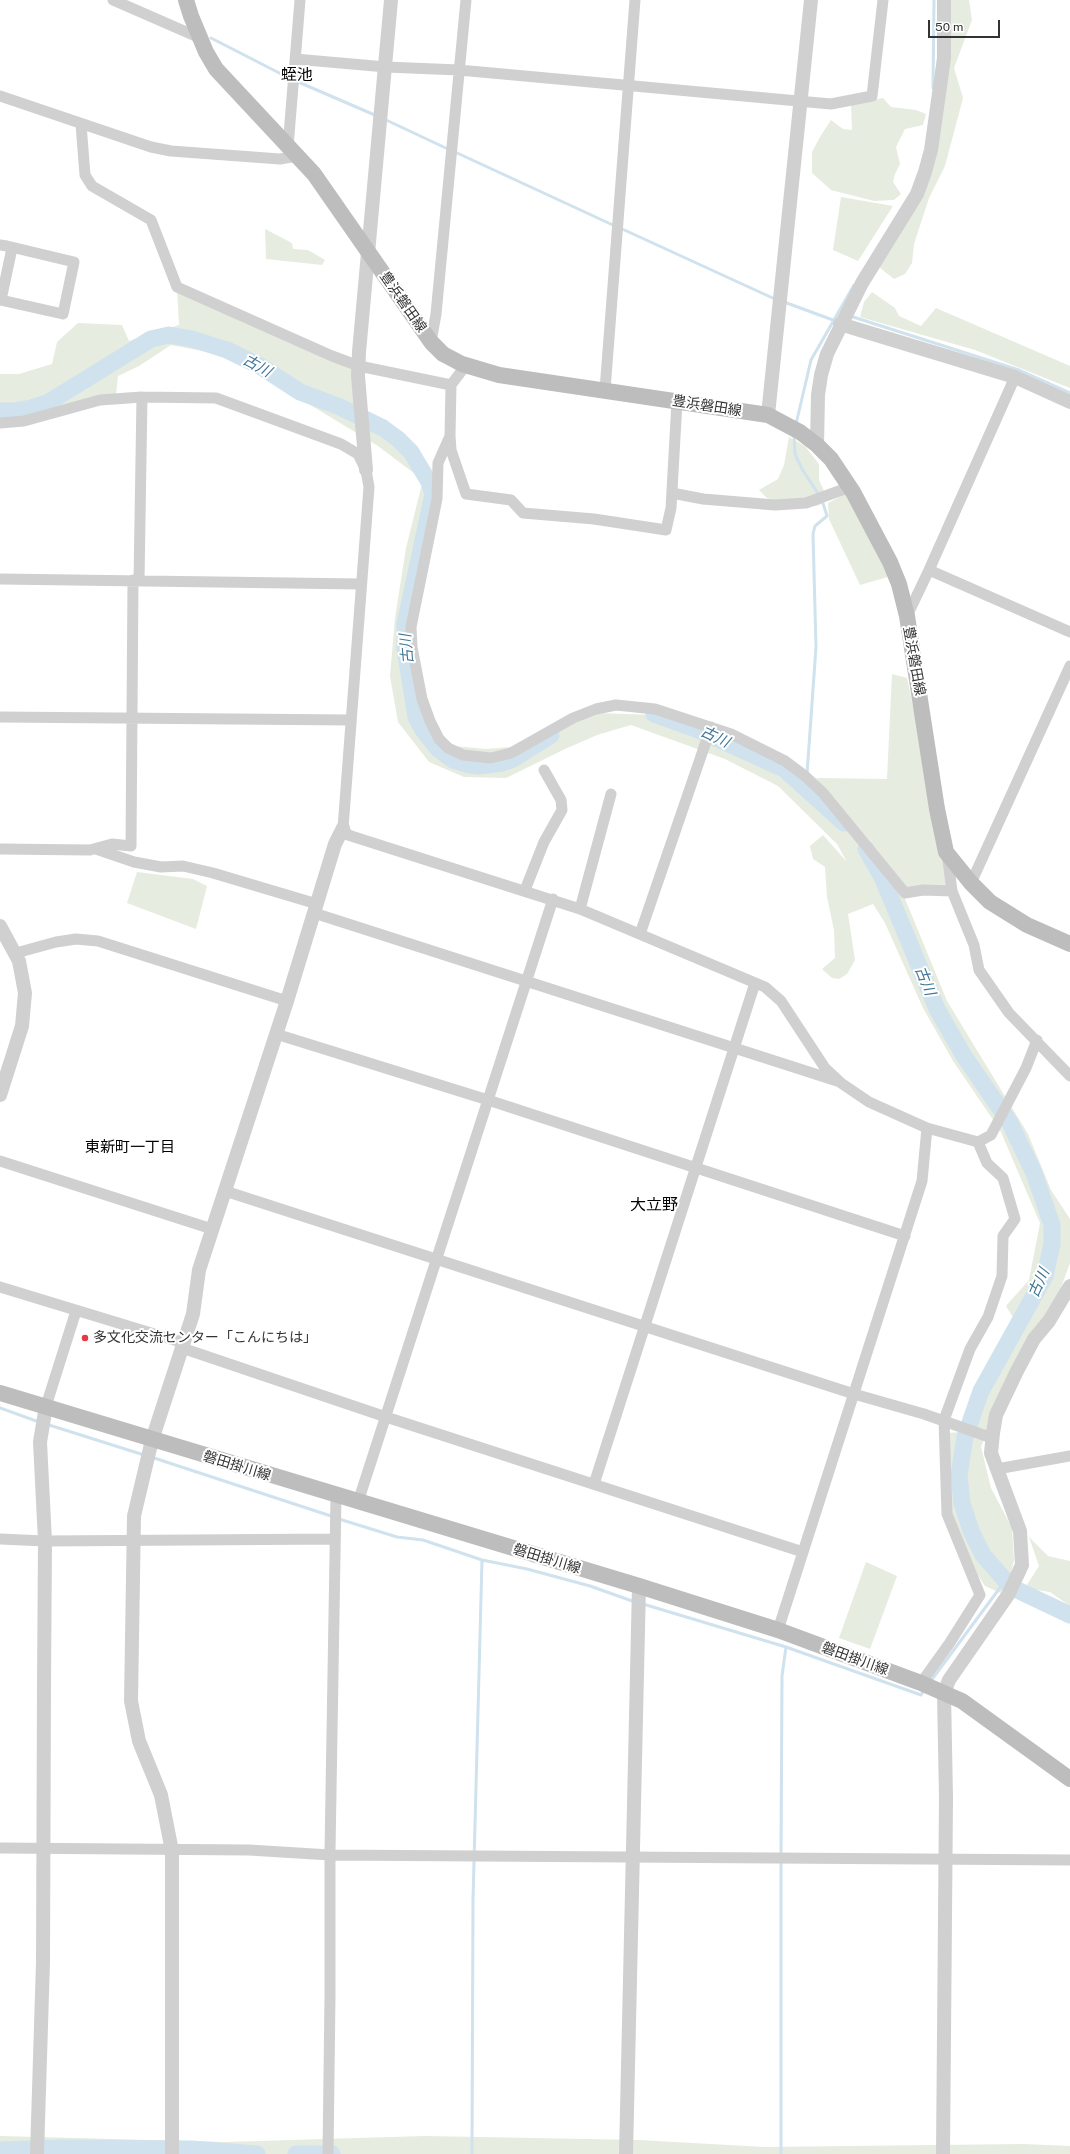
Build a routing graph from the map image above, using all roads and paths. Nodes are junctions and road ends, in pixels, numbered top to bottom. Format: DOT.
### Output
graph roads {
  1 [pos="113,0"];
  2 [pos="186,0"];
  3 [pos="300,0"];
  4 [pos="391,0"];
  5 [pos="466,0"];
  6 [pos="636,0"];
  7 [pos="811,0"];
  8 [pos="883,0"];
  9 [pos="944,0"];
  10 [pos="200,38"];
  11 [pos="295,59"];
  12 [pos="386,68"];
  13 [pos="459,70"];
  14 [pos="628,84"];
  15 [pos="0,96"];
  16 [pos="801,101"];
  17 [pos="81,124"];
  18 [pos="292,151"];
  19 [pos="0,245"];
  20 [pos="12,248"];
  21 [pos="369,253"];
  22 [pos="840,324"];
  23 [pos="431,342"];
  24 [pos="466,365"];
  25 [pos="359,366"];
  26 [pos="1015,378"];
  27 [pos="451,385"];
  28 [pos="605,390"];
  29 [pos="142,397"];
  30 [pos="677,402"];
  31 [pos="1070,402"];
  32 [pos="768,415"];
  33 [pos="0,423"];
  34 [pos="450,436"];
  35 [pos="817,445"];
  36 [pos="366,470"];
  37 [pos="850,487"];
  38 [pos="672,493"];
  39 [pos="929,570"];
  40 [pos="0,579"];
  41 [pos="136,581"];
  42 [pos="361,584"];
  43 [pos="907,616"];
  44 [pos="1070,632"];
  45 [pos="1070,666"];
  46 [pos="0,717"];
  47 [pos="132,718"];
  48 [pos="350,720"];
  49 [pos="711,727"];
  50 [pos="544,770"];
  51 [pos="611,794"];
  52 [pos="343,828"];
  53 [pos="0,849"];
  54 [pos="96,849"];
  55 [pos="946,852"];
  56 [pos="971,883"];
  57 [pos="525,890"];
  58 [pos="952,891"];
  59 [pos="553,899"];
  60 [pos="315,908"];
  61 [pos="580,909"];
  62 [pos="0,926"];
  63 [pos="640,934"];
  64 [pos="1070,944"];
  65 [pos="16,953"];
  66 [pos="527,980"];
  67 [pos="755,983"];
  68 [pos="287,1001"];
  69 [pos="276,1034"];
  70 [pos="1037,1040"];
  71 [pos="734,1048"];
  72 [pos="1070,1076"];
  73 [pos="841,1083"];
  74 [pos="0,1095"];
  75 [pos="488,1100"];
  76 [pos="927,1128"];
  77 [pos="978,1142"];
  78 [pos="0,1161"];
  79 [pos="695,1169"];
  80 [pos="225,1191"];
  81 [pos="212,1229"];
  82 [pos="905,1236"];
  83 [pos="436,1260"];
  84 [pos="1070,1286"];
  85 [pos="0,1287"];
  86 [pos="76,1311"];
  87 [pos="645,1327"];
  88 [pos="183,1345"];
  89 [pos="0,1393"];
  90 [pos="854,1394"];
  91 [pos="46,1406"];
  92 [pos="386,1417"];
  93 [pos="944,1420"];
  94 [pos="989,1438"];
  95 [pos="152,1440"];
  96 [pos="1070,1456"];
  97 [pos="997,1469"];
  98 [pos="594,1484"];
  99 [pos="336,1496"];
  100 [pos="358,1502"];
  101 [pos="335,1539"];
  102 [pos="0,1540"];
  103 [pos="45,1541"];
  104 [pos="133,1541"];
  105 [pos="803,1552"];
  106 [pos="639,1586"];
  107 [pos="778,1630"];
  108 [pos="921,1683"];
  109 [pos="944,1693"];
  110 [pos="1070,1779"];
  111 [pos="0,1848"];
  112 [pos="43,1849"];
  113 [pos="172,1851"];
  114 [pos="330,1855"];
  115 [pos="632,1858"];
  116 [pos="945,1859"];
  117 [pos="1070,1860"];
  118 [pos="943,2149"];
  119 [pos="172,2151"];
  120 [pos="37,2154"];
  121 [pos="328,2154"];
  122 [pos="626,2154"];
  1 -- 10 [label="street"];
  2 -- 10 [label="main road, 豊浜磐田線"];
  3 -- 11 [label="street"];
  4 -- 12 [label="street"];
  5 -- 13 [label="street"];
  6 -- 14 [label="street"];
  7 -- 16 [label="street"];
  8 -- 16 [label="street"];
  9 -- 22 [label="street"];
  10 -- 18 [label="main road, 豊浜磐田線"];
  11 -- 12 [label="street"];
  11 -- 18 [label="street"];
  12 -- 13 [label="street"];
  12 -- 21 [label="street"];
  13 -- 14 [label="street"];
  13 -- 23 [label="street"];
  14 -- 16 [label="street"];
  14 -- 28 [label="street"];
  15 -- 17 [label="street"];
  16 -- 32 [label="street"];
  17 -- 18 [label="street"];
  17 -- 25 [label="street"];
  18 -- 21 [label="main road, 豊浜磐田線"];
  19 -- 20 [label="street"];
  20 -- 20 [label="street"];
  21 -- 23 [label="main road, 豊浜磐田線"];
  21 -- 25 [label="street"];
  22 -- 26 [label="street"];
  22 -- 35 [label="street"];
  23 -- 24 [label="main road, 豊浜磐田線"];
  24 -- 27 [label="street"];
  24 -- 28 [label="main road, 豊浜磐田線"];
  25 -- 27 [label="street"];
  25 -- 36 [label="street"];
  26 -- 31 [label="street"];
  26 -- 39 [label="street"];
  27 -- 34 [label="street"];
  28 -- 30 [label="main road, 豊浜磐田線"];
  29 -- 33 [label="street"];
  29 -- 36 [label="street"];
  29 -- 41 [label="street"];
  30 -- 32 [label="main road, 豊浜磐田線"];
  30 -- 38 [label="street"];
  32 -- 35 [label="main road, 豊浜磐田線"];
  34 -- 38 [label="street"];
  34 -- 49 [label="street"];
  35 -- 37 [label="main road, 豊浜磐田線"];
  36 -- 42 [label="street"];
  37 -- 38 [label="street"];
  37 -- 43 [label="main road, 豊浜磐田線"];
  39 -- 43 [label="street"];
  39 -- 44 [label="street"];
  40 -- 41 [label="street"];
  41 -- 42 [label="street"];
  41 -- 47 [label="street"];
  42 -- 48 [label="street"];
  43 -- 55 [label="main road, 豊浜磐田線"];
  45 -- 56 [label="street"];
  46 -- 47 [label="street"];
  47 -- 48 [label="street"];
  47 -- 54 [label="street"];
  48 -- 52 [label="street"];
  49 -- 58 [label="street"];
  49 -- 63 [label="street"];
  50 -- 57 [label="street"];
  51 -- 61 [label="street"];
  52 -- 57 [label="street"];
  52 -- 60 [label="street"];
  53 -- 54 [label="street"];
  54 -- 60 [label="street"];
  55 -- 56 [label="main road, 豊浜磐田線"];
  55 -- 58 [label="street"];
  56 -- 64 [label="main road, 豊浜磐田線"];
  57 -- 59 [label="street"];
  58 -- 70 [label="street"];
  59 -- 61 [label="street"];
  59 -- 66 [label="street"];
  60 -- 66 [label="street"];
  60 -- 68 [label="street"];
  61 -- 63 [label="street"];
  62 -- 65 [label="street"];
  63 -- 67 [label="street"];
  65 -- 68 [label="street"];
  65 -- 74 [label="street"];
  66 -- 71 [label="street"];
  66 -- 75 [label="street"];
  67 -- 71 [label="street"];
  67 -- 73 [label="street"];
  68 -- 69 [label="street"];
  69 -- 75 [label="street"];
  69 -- 80 [label="street"];
  70 -- 72 [label="street"];
  70 -- 77 [label="street"];
  71 -- 73 [label="street"];
  71 -- 79 [label="street"];
  73 -- 76 [label="street"];
  75 -- 79 [label="street"];
  75 -- 83 [label="street"];
  76 -- 77 [label="street"];
  76 -- 82 [label="street"];
  77 -- 93 [label="street"];
  78 -- 81 [label="street"];
  79 -- 82 [label="street"];
  79 -- 87 [label="street"];
  80 -- 81 [label="street"];
  80 -- 83 [label="street"];
  81 -- 88 [label="street"];
  82 -- 90 [label="street"];
  83 -- 87 [label="street"];
  83 -- 92 [label="street"];
  84 -- 94 [label="street"];
  85 -- 86 [label="street"];
  86 -- 88 [label="street"];
  86 -- 91 [label="street"];
  87 -- 90 [label="street"];
  87 -- 98 [label="street"];
  88 -- 92 [label="street"];
  88 -- 95 [label="street"];
  89 -- 91 [label="main road, 磐田掛川線"];
  90 -- 93 [label="street"];
  90 -- 105 [label="street"];
  91 -- 95 [label="main road, 磐田掛川線"];
  91 -- 103 [label="street"];
  92 -- 98 [label="street"];
  92 -- 100 [label="street"];
  93 -- 94 [label="street"];
  93 -- 108 [label="street"];
  94 -- 97 [label="street"];
  95 -- 99 [label="main road, 磐田掛川線"];
  95 -- 104 [label="street"];
  96 -- 97 [label="street"];
  97 -- 109 [label="street"];
  98 -- 105 [label="street"];
  99 -- 100 [label="main road, 磐田掛川線"];
  99 -- 101 [label="street"];
  100 -- 106 [label="main road, 磐田掛川線"];
  101 -- 104 [label="street"];
  101 -- 114 [label="street"];
  102 -- 103 [label="street"];
  103 -- 104 [label="street"];
  103 -- 112 [label="street"];
  104 -- 113 [label="street"];
  105 -- 107 [label="street"];
  106 -- 107 [label="main road, 磐田掛川線"];
  106 -- 115 [label="street"];
  107 -- 108 [label="main road, 磐田掛川線"];
  108 -- 109 [label="main road, 磐田掛川線"];
  109 -- 110 [label="main road, 磐田掛川線"];
  109 -- 116 [label="street"];
  111 -- 112 [label="street"];
  112 -- 113 [label="street"];
  112 -- 120 [label="street"];
  113 -- 114 [label="street"];
  113 -- 119 [label="street"];
  114 -- 115 [label="street"];
  114 -- 121 [label="street"];
  115 -- 116 [label="street"];
  115 -- 122 [label="street"];
  116 -- 117 [label="street"];
  116 -- 118 [label="street"];
}
